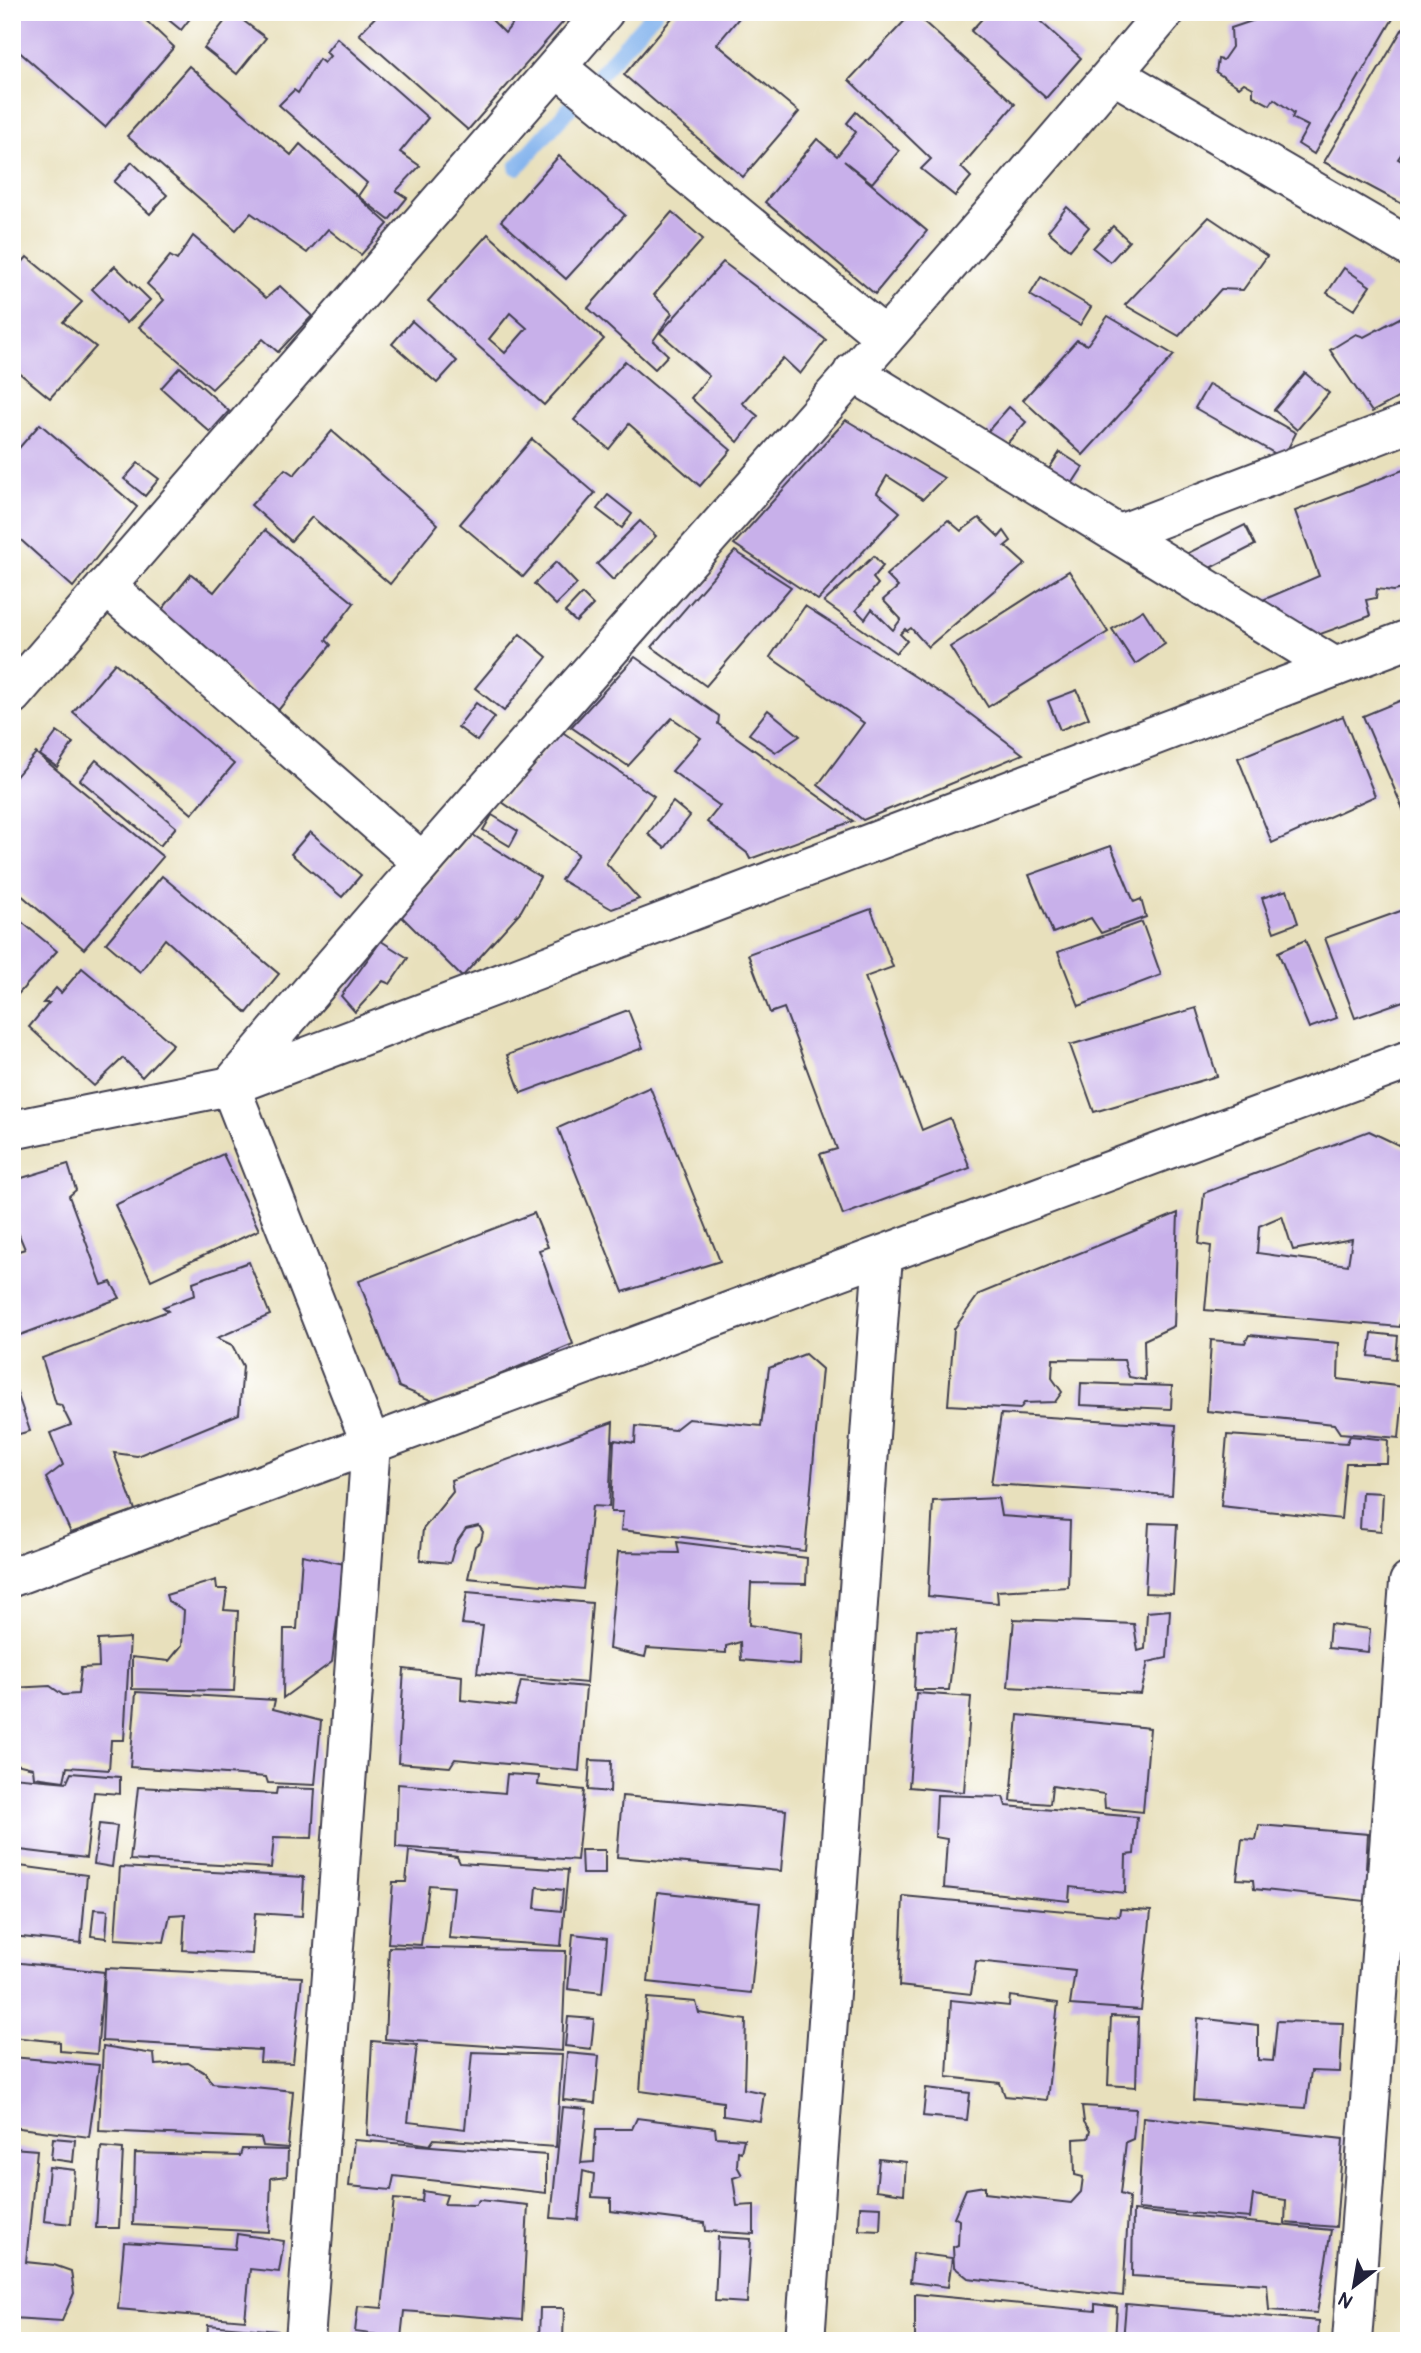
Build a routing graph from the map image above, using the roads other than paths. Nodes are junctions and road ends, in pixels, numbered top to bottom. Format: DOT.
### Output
graph roads {
  1 [pos="604,12"];
  2 [pos="1165,12"];
  3 [pos="557,67"];
  4 [pos="1113,75"];
  5 [pos="1409,247"];
  6 [pos="884,336"];
  7 [pos="853,372"];
  8 [pos="1409,423"];
  9 [pos="1120,534"];
  10 [pos="106,586"];
  11 [pos="1409,639"];
  12 [pos="1335,667"];
  13 [pos="16,682"];
  14 [pos="421,861"];
  15 [pos="1409,1060"];
  16 [pos="230,1086"];
  17 [pos="12,1130"];
  18 [pos="883,1255"];
  19 [pos="371,1444"];
  20 [pos="12,1577"];
  21 [pos="1409,1582"];
  22 [pos="305,2341"];
  23 [pos="805,2341"];
  24 [pos="1352,2341"];
  1 -- 3 [label="street"];
  2 -- 4 [label="street"];
  3 -- 6 [label="street"];
  3 -- 10 [label="street"];
  4 -- 5 [label="street"];
  4 -- 6 [label="street"];
  6 -- 7 [label="street"];
  7 -- 9 [label="street"];
  7 -- 14 [label="street"];
  8 -- 9 [label="street"];
  9 -- 12 [label="street"];
  10 -- 13 [label="street"];
  10 -- 14 [label="street"];
  11 -- 12 [label="street"];
  12 -- 16 [label="street"];
  14 -- 16 [label="street"];
  15 -- 18 [label="street"];
  16 -- 17 [label="street"];
  16 -- 19 [label="street"];
  18 -- 19 [label="street"];
  18 -- 23 [label="street"];
  19 -- 20 [label="street"];
  19 -- 22 [label="street"];
  21 -- 24 [label="street"];
}
